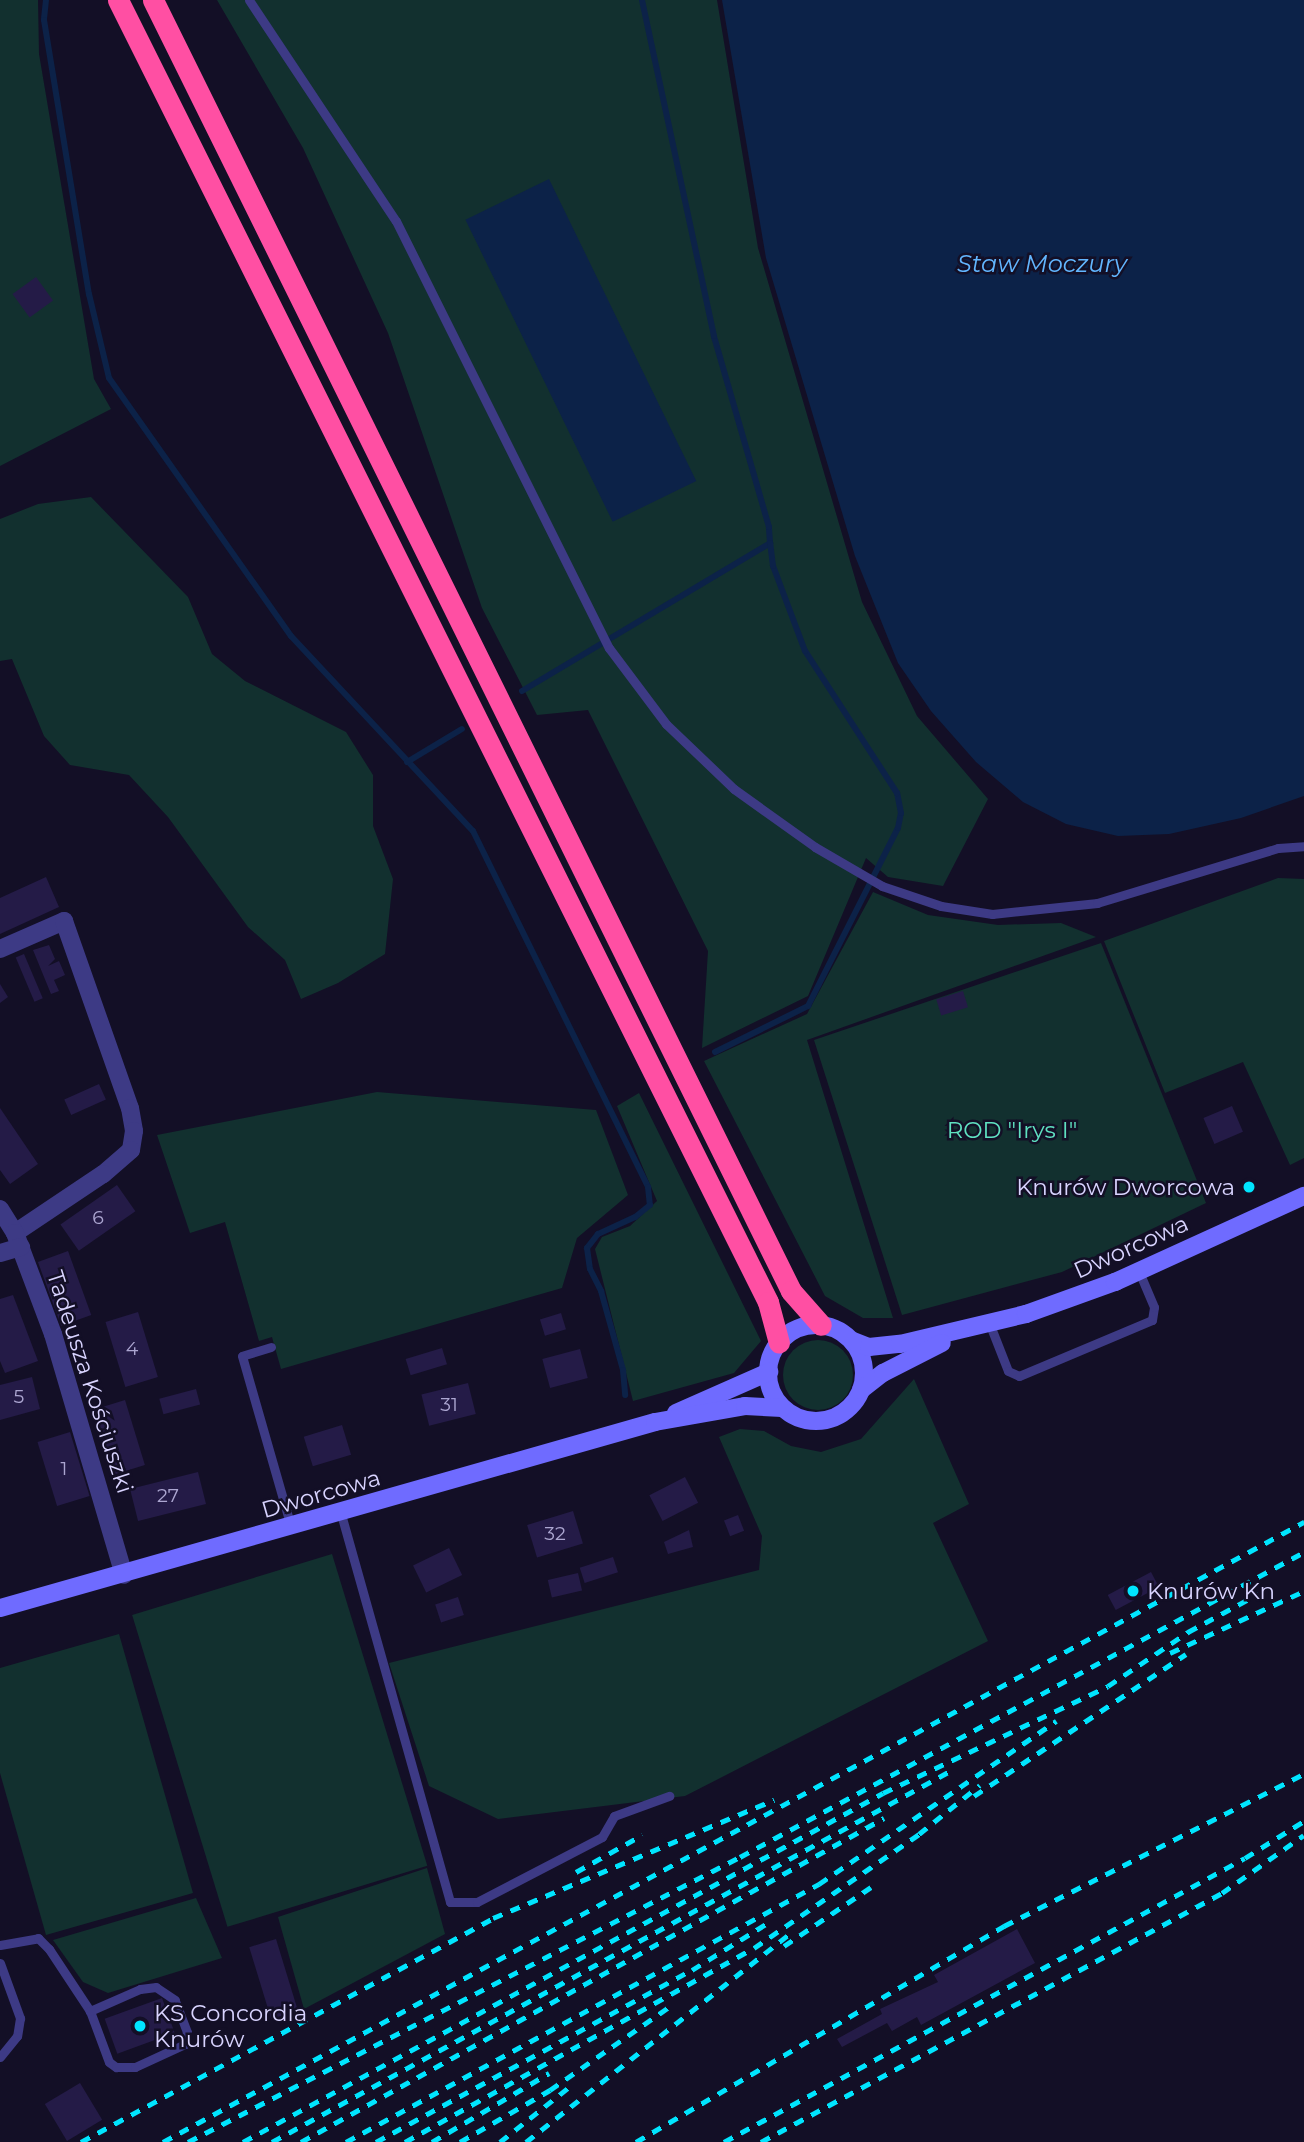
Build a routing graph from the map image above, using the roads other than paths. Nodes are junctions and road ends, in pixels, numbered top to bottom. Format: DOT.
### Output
graph roads {
  1 [pos="118,0"];
  2 [pos="153,0"];
  3 [pos="249,0"];
  4 [pos="1304,846"];
  5 [pos="0,949"];
  6 [pos="1304,1196"];
  7 [pos="0,1209"];
  8 [pos="18,1240"];
  9 [pos="0,1253"];
  10 [pos="1139,1272"];
  11 [pos="821,1325"];
  12 [pos="981,1327"];
  13 [pos="853,1342"];
  14 [pos="779,1343"];
  15 [pos="271,1347"];
  16 [pos="769,1372"];
  17 [pos="861,1390"];
  18 [pos="782,1408"];
  19 [pos="655,1422"];
  20 [pos="341,1514"];
  21 [pos="291,1528"];
  22 [pos="124,1575"];
  23 [pos="0,1608"];
  24 [pos="669,1796"];
  25 [pos="0,1945"];
  26 [pos="0,1963"];
  27 [pos="90,2011"];
  28 [pos="0,2057"];
  1 -- 14 [label="highway"];
  2 -- 11 [label="highway"];
  3 -- 4 [label="lane"];
  5 -- 8 [label="street"];
  6 -- 10 [label="main road, Dworcowa"];
  7 -- 8 [label="street, Tadeusza Kościuszki"];
  8 -- 9 [label="street"];
  8 -- 22 [label="street, Tadeusza Kościuszki"];
  10 -- 12 [label="main road, Dworcowa"];
  10 -- 12 [label="lane"];
  11 -- 13 [label="main road"];
  11 -- 14 [label="main road"];
  12 -- 13 [label="main road, Dworcowa"];
  12 -- 17 [label="main road, Dworcowa"];
  13 -- 17 [label="main road"];
  14 -- 16 [label="main road"];
  15 -- 21 [label="lane"];
  16 -- 18 [label="main road"];
  16 -- 19 [label="main road, Dworcowa"];
  17 -- 18 [label="main road"];
  18 -- 19 [label="main road, Dworcowa"];
  19 -- 20 [label="main road, Dworcowa"];
  20 -- 21 [label="main road, Dworcowa"];
  20 -- 24 [label="lane"];
  21 -- 22 [label="main road, Dworcowa"];
  22 -- 23 [label="main road, Dworcowa"];
  25 -- 27 [label="lane"];
  26 -- 28 [label="lane"];
  27 -- 27 [label="lane"];
}
